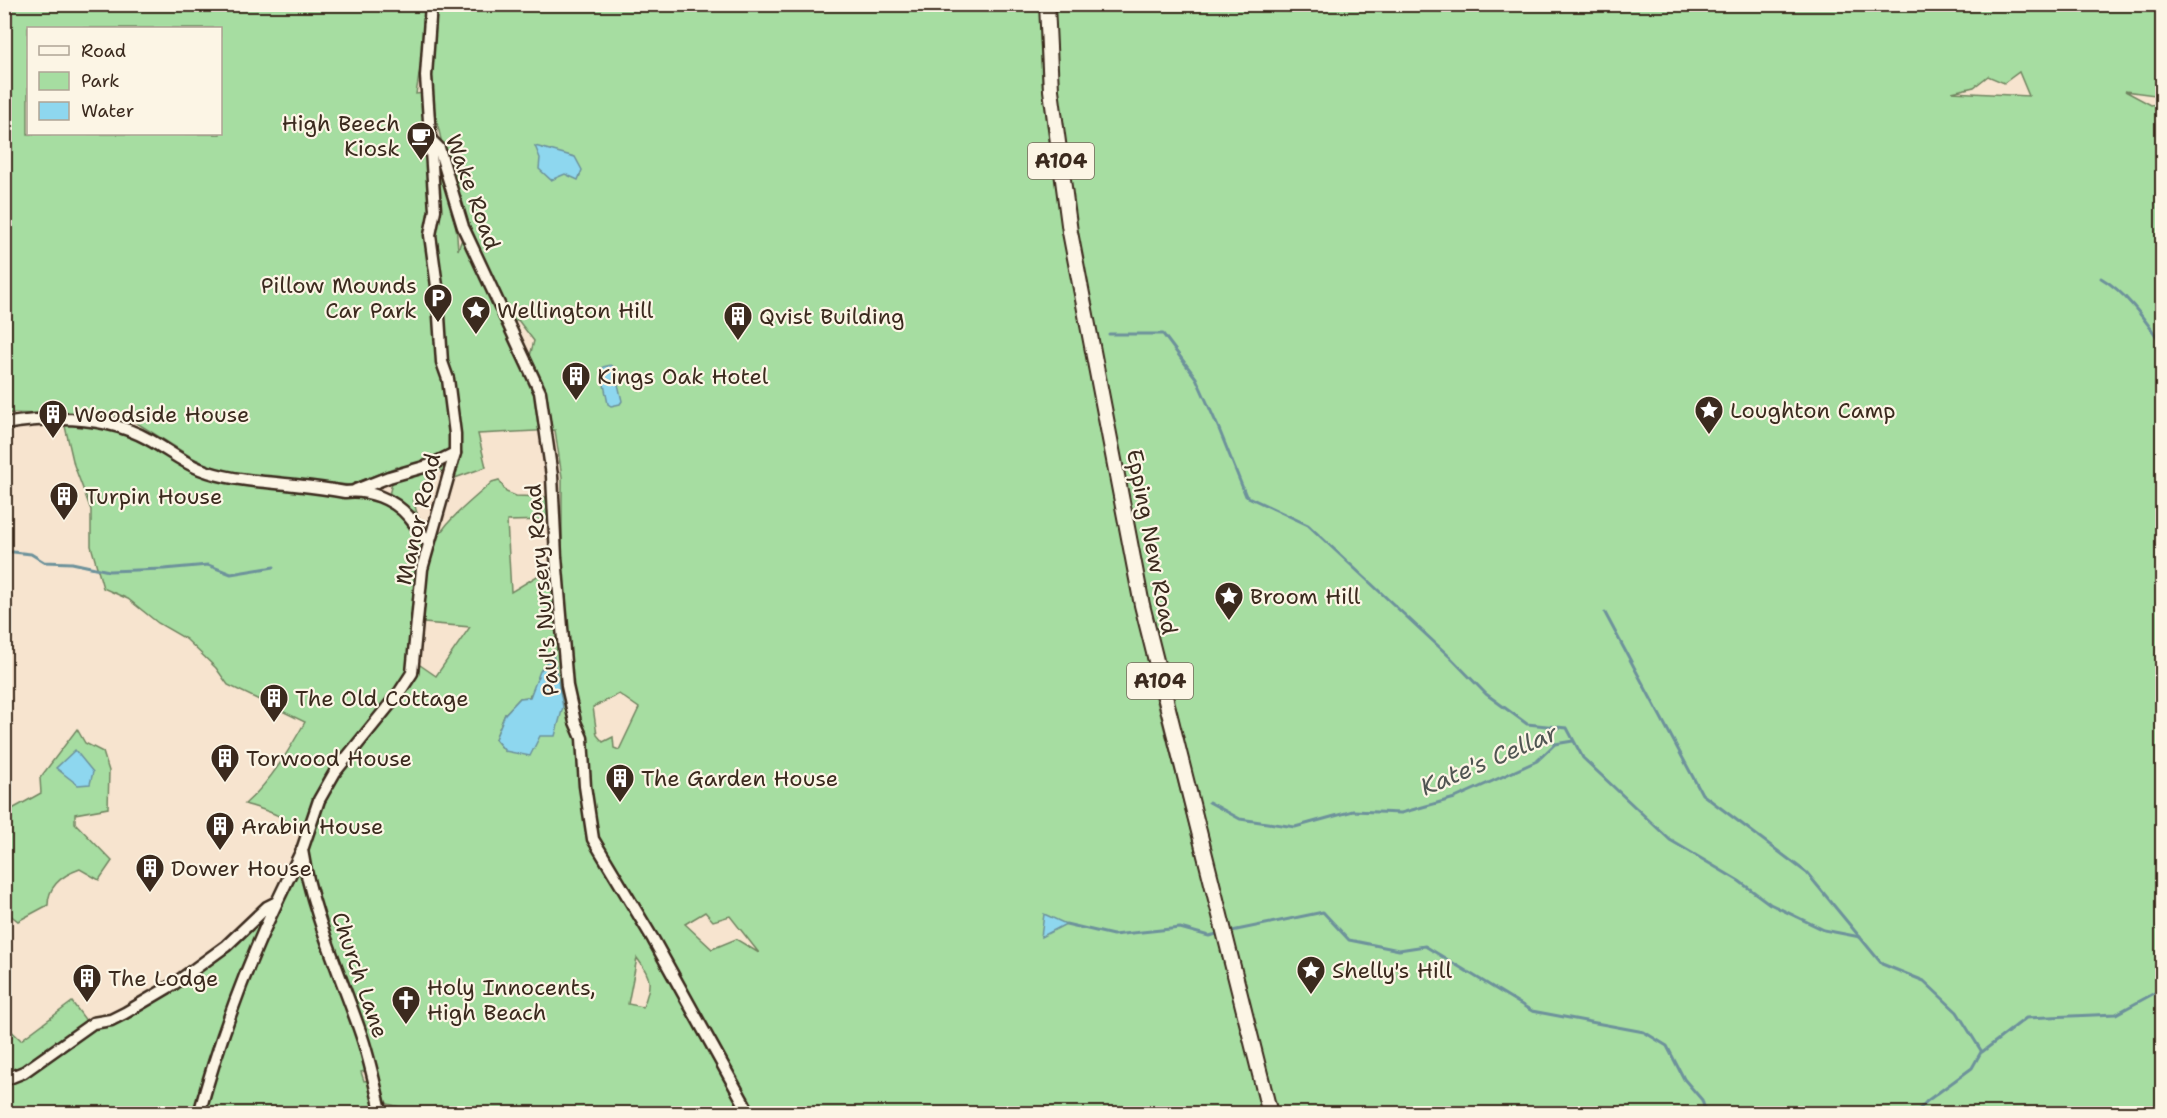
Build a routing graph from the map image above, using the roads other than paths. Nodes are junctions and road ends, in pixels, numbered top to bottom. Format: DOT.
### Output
graph roads {
  1 [pos="431,4"];
  2 [pos="1047,4"];
  3 [pos="431,140"];
  4 [pos="505,316"];
  5 [pos="4,424"];
  6 [pos="455,453"];
  7 [pos="356,490"];
  8 [pos="429,543"];
  9 [pos="302,850"];
  10 [pos="277,902"];
  11 [pos="4,1080"];
  12 [pos="198,1113"];
  13 [pos="382,1113"];
  14 [pos="750,1113"];
  15 [pos="1270,1113"];
  1 -- 3 [label="street, Wake Road"];
  2 -- 15 [label="main road, Epping New Road / A104"];
  3 -- 4 [label="street, Wake Road"];
  3 -- 6 [label="street, Manor Road"];
  4 -- 14 [label="street, Paul's Nursery Road"];
  5 -- 7 [label="street"];
  6 -- 7 [label="street"];
  6 -- 8 [label="street, Manor Road"];
  7 -- 8 [label="street"];
  8 -- 9 [label="street, Manor Road"];
  9 -- 10 [label="street, Manor Road"];
  9 -- 13 [label="street, Church Lane"];
  10 -- 11 [label="street, Manor Road"];
  10 -- 12 [label="street"];
}
